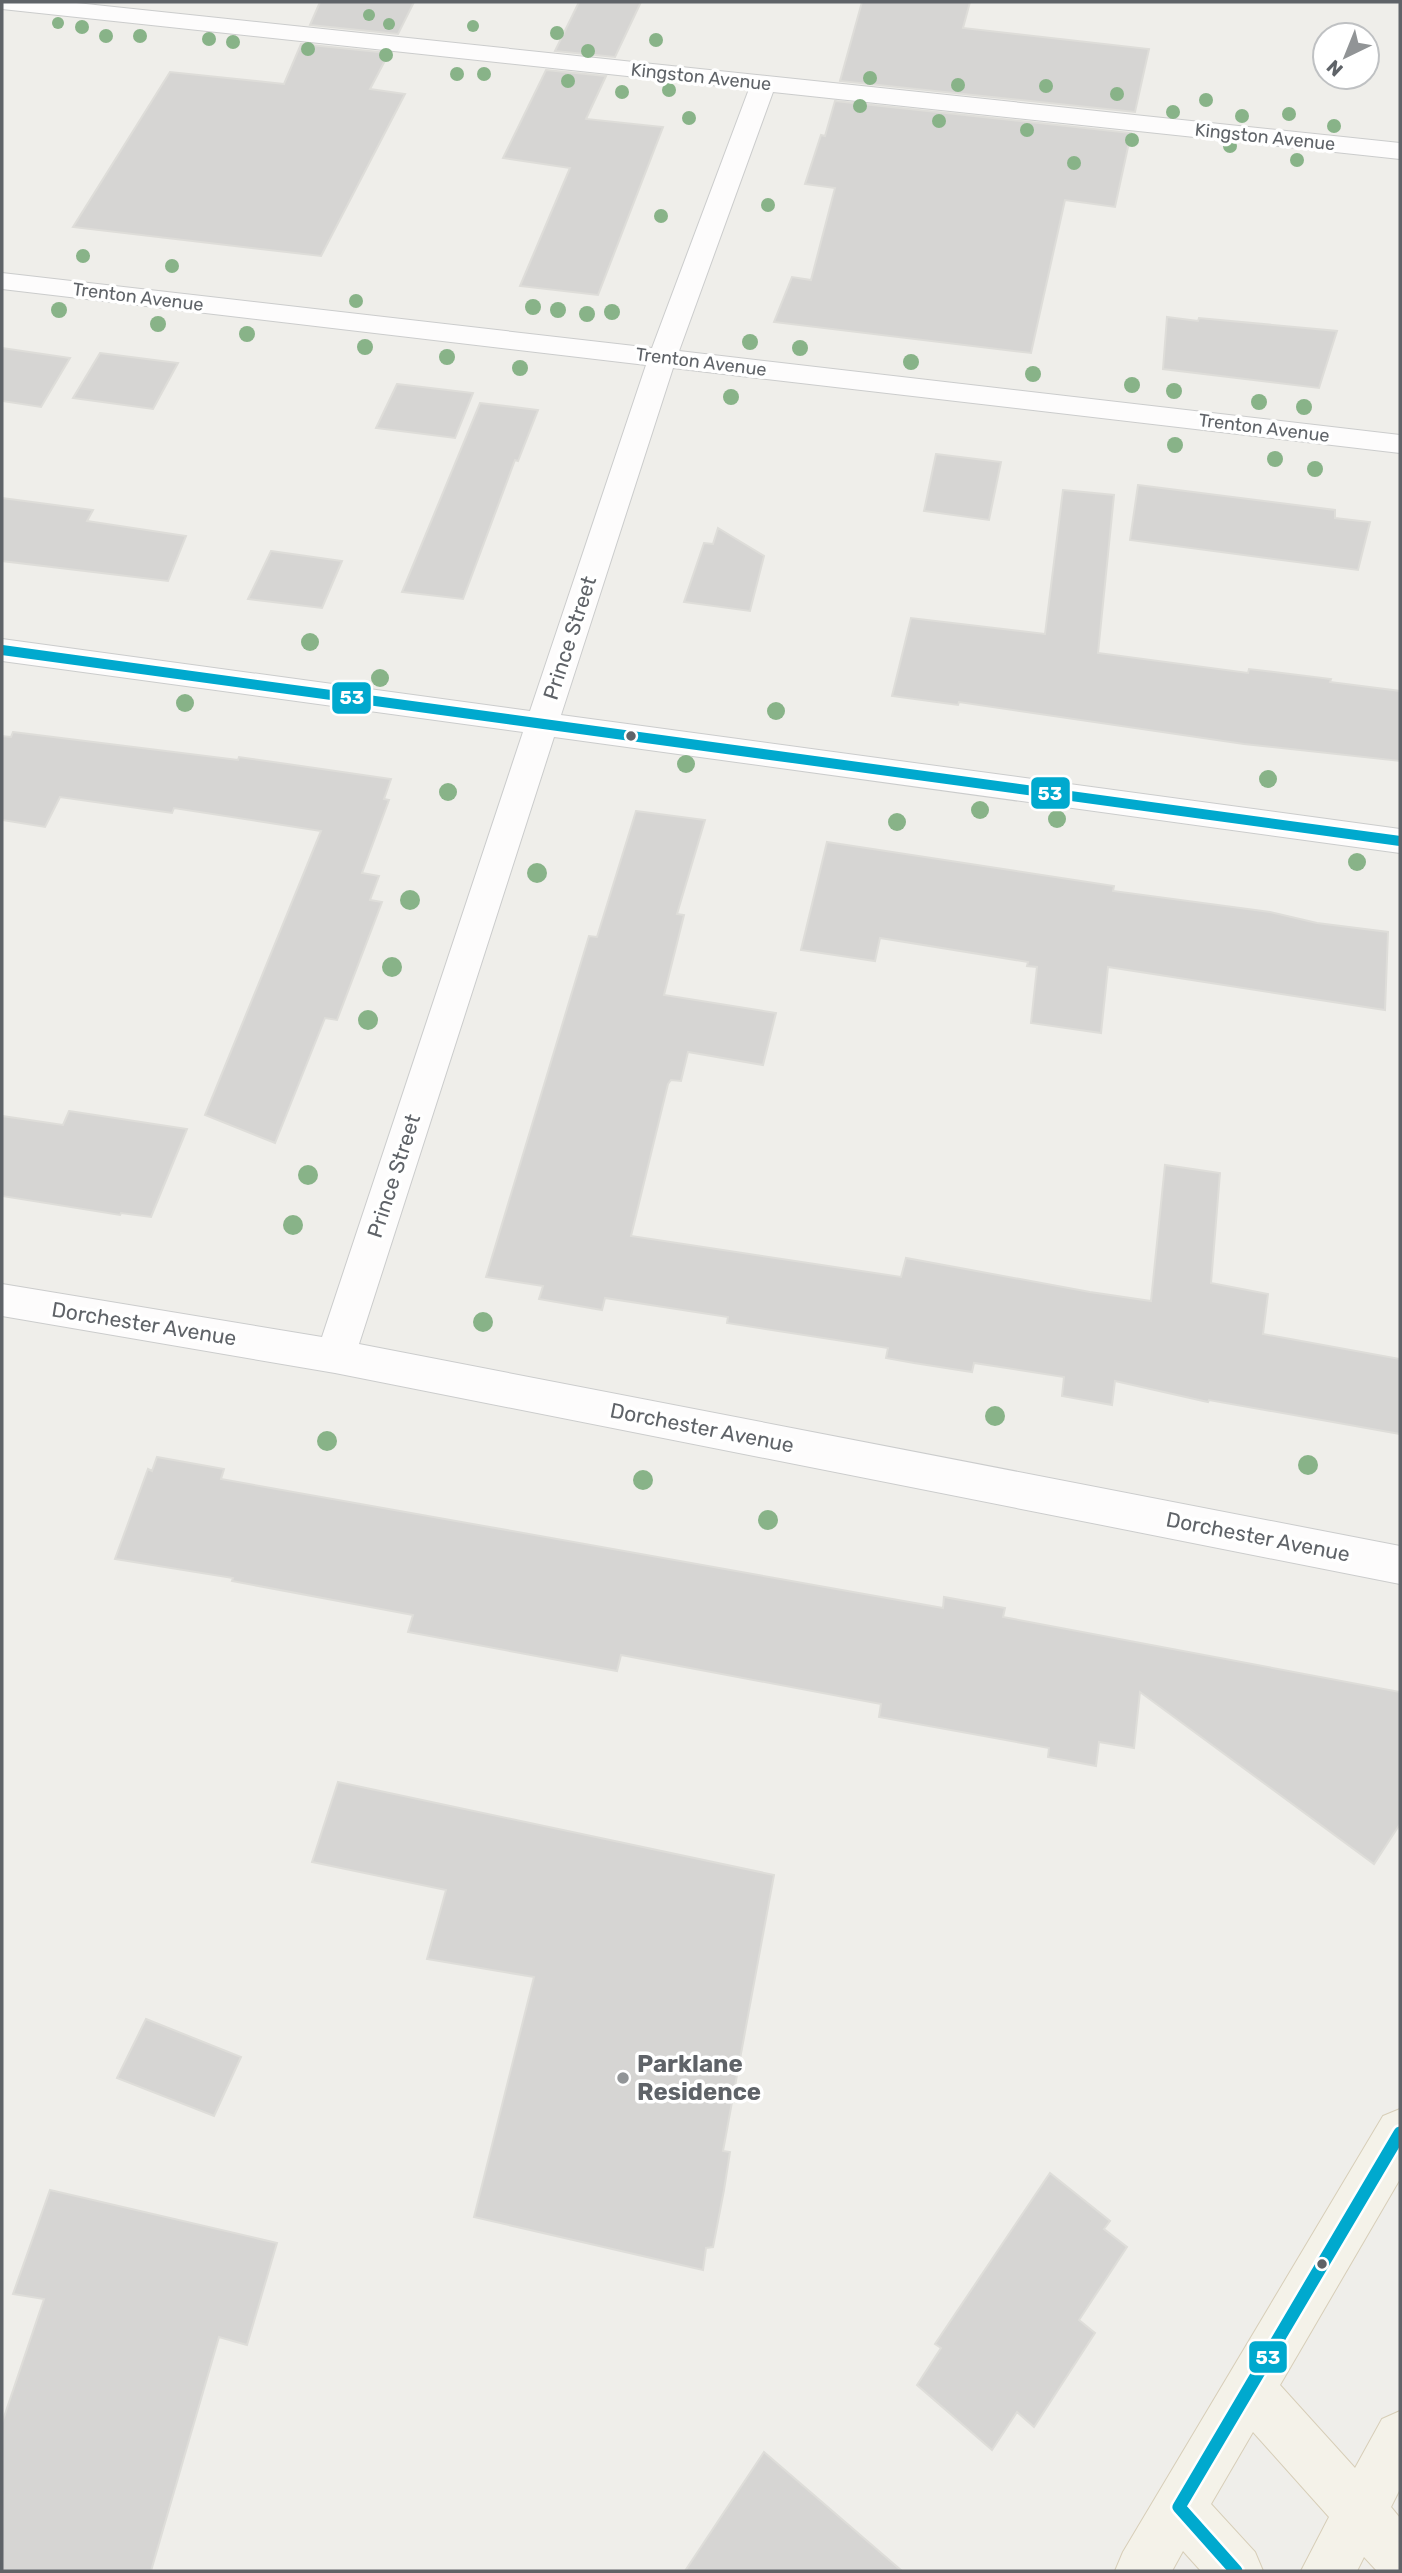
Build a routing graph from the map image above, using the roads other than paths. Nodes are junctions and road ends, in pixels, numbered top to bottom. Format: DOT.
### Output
graph roads {
  1 [pos="2,2"];
  2 [pos="764,83"];
  3 [pos="1400,151"];
  4 [pos="2,281"];
  5 [pos="662,358"];
  6 [pos="1400,444"];
  7 [pos="2,649"];
  8 [pos="541,725"];
  9 [pos="1400,841"];
  10 [pos="2,1300"];
  11 [pos="335,1356"];
  12 [pos="1400,1565"];
  13 [pos="1400,2133"];
  14 [pos="1248,2388"];
  15 [pos="1400,2437"];
  16 [pos="1179,2507"];
  17 [pos="1358,2511"];
  18 [pos="1400,2557"];
  19 [pos="1142,2571"];
  20 [pos="1236,2571"];
  21 [pos="1328,2571"];
  1 -- 2 [label="street, Kingston Avenue"];
  2 -- 3 [label="street, Kingston Avenue"];
  2 -- 5 [label="street, Prince Street"];
  4 -- 5 [label="street, Trenton Avenue"];
  5 -- 6 [label="street, Trenton Avenue"];
  5 -- 8 [label="street, Prince Street"];
  7 -- 8 [label="street"];
  8 -- 9 [label="street"];
  8 -- 11 [label="street, Prince Street"];
  10 -- 11 [label="street, Dorchester Avenue"];
  11 -- 12 [label="street, Dorchester Avenue"];
  13 -- 14 [label="main road"];
  14 -- 16 [label="main road"];
  14 -- 17 [label="main road"];
  15 -- 17 [label="main road"];
  16 -- 19 [label="main road"];
  16 -- 20 [label="main road"];
  17 -- 18 [label="main road"];
  17 -- 21 [label="main road"];
}
